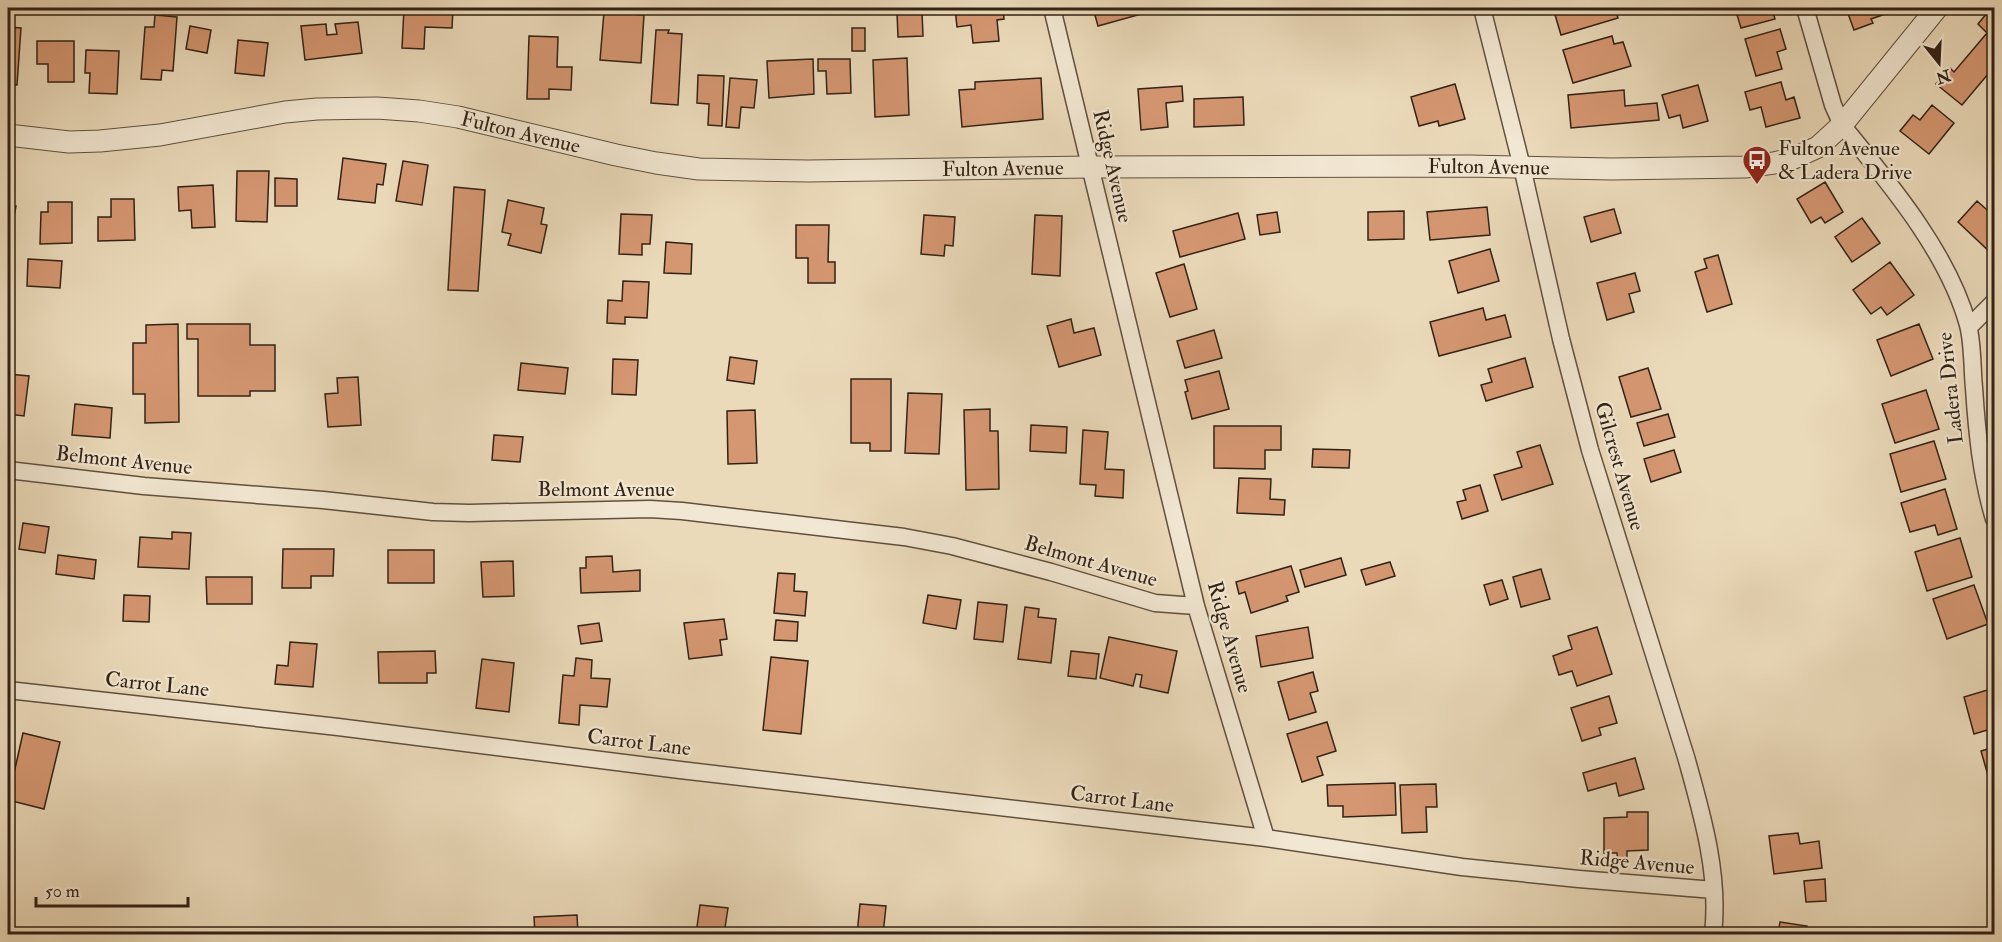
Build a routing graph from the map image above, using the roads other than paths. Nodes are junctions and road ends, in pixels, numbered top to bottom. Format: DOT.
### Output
graph roads {
  1 [pos="1052,8"];
  2 [pos="1482,8"];
  3 [pos="1805,8"];
  4 [pos="1937,8"];
  5 [pos="1842,125"];
  6 [pos="8,135"];
  7 [pos="1091,167"];
  8 [pos="1522,167"];
  9 [pos="1995,302"];
  10 [pos="1969,327"];
  11 [pos="8,470"];
  12 [pos="1995,519"];
  13 [pos="1196,606"];
  14 [pos="8,690"];
  15 [pos="1266,838"];
  16 [pos="1714,890"];
  17 [pos="1713,934"];
  1 -- 7 [label="street, Ridge Avenue"];
  2 -- 8 [label="street, Gilcrest Avenue"];
  3 -- 5 [label="street, Ladera Drive"];
  4 -- 5 [label="street, Fulton Avenue"];
  5 -- 8 [label="street, Fulton Avenue"];
  5 -- 10 [label="street, Ladera Drive"];
  6 -- 7 [label="street, Fulton Avenue"];
  7 -- 8 [label="street, Fulton Avenue"];
  7 -- 13 [label="street, Ridge Avenue"];
  8 -- 16 [label="street, Gilcrest Avenue"];
  9 -- 10 [label="street"];
  10 -- 12 [label="street, Ladera Drive"];
  11 -- 13 [label="street, Belmont Avenue"];
  13 -- 15 [label="street, Ridge Avenue"];
  14 -- 15 [label="street, Carrot Lane"];
  15 -- 16 [label="street, Ridge Avenue"];
  16 -- 17 [label="street, Gilcrest Avenue"];
}
